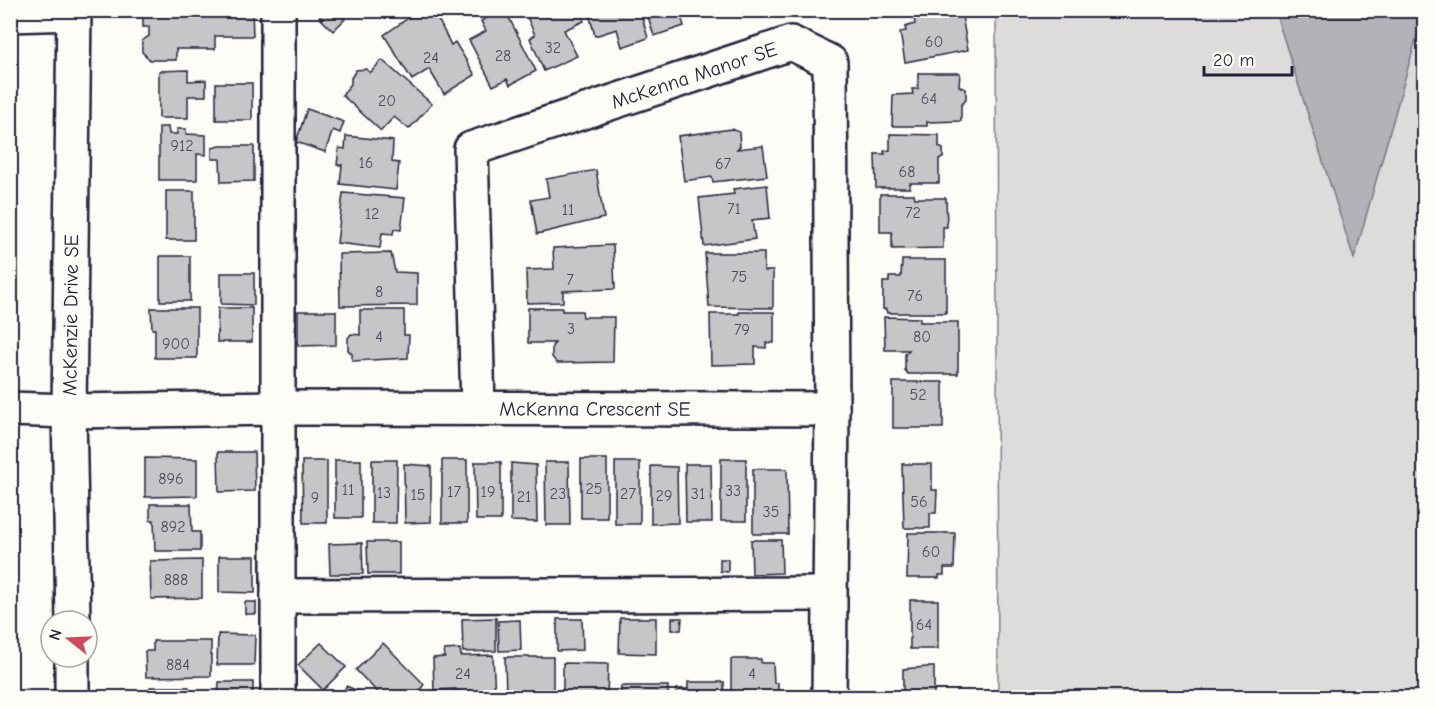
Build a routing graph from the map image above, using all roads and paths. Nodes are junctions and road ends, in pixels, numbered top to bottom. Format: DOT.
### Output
graph roads {
  1 [pos="278,10"];
  2 [pos="74,12"];
  3 [pos="10,15"];
  4 [pos="278,408"];
  5 [pos="478,408"];
  6 [pos="10,409"];
  7 [pos="832,409"];
  8 [pos="69,411"];
  9 [pos="830,594"];
  10 [pos="278,596"];
  11 [pos="73,609"];
  12 [pos="72,669"];
  13 [pos="72,698"];
  14 [pos="278,698"];
  15 [pos="829,698"];
  1 -- 4 [label="street"];
  2 -- 3 [label="street"];
  2 -- 8 [label="street, McKenzie Drive SE"];
  4 -- 5 [label="street, McKenna Crescent SE"];
  4 -- 8 [label="street, McKenna Crescent SE"];
  4 -- 10 [label="street"];
  5 -- 7 [label="street, McKenna Crescent SE"];
  5 -- 7 [label="street, McKenna Manor SE"];
  6 -- 8 [label="street, McKenna Crescent SE"];
  7 -- 9 [label="street"];
  8 -- 11 [label="street, McKenzie Drive SE"];
  9 -- 10 [label="street"];
  9 -- 15 [label="street"];
  10 -- 14 [label="street"];
  12 -- 13 [label="street"];
}
